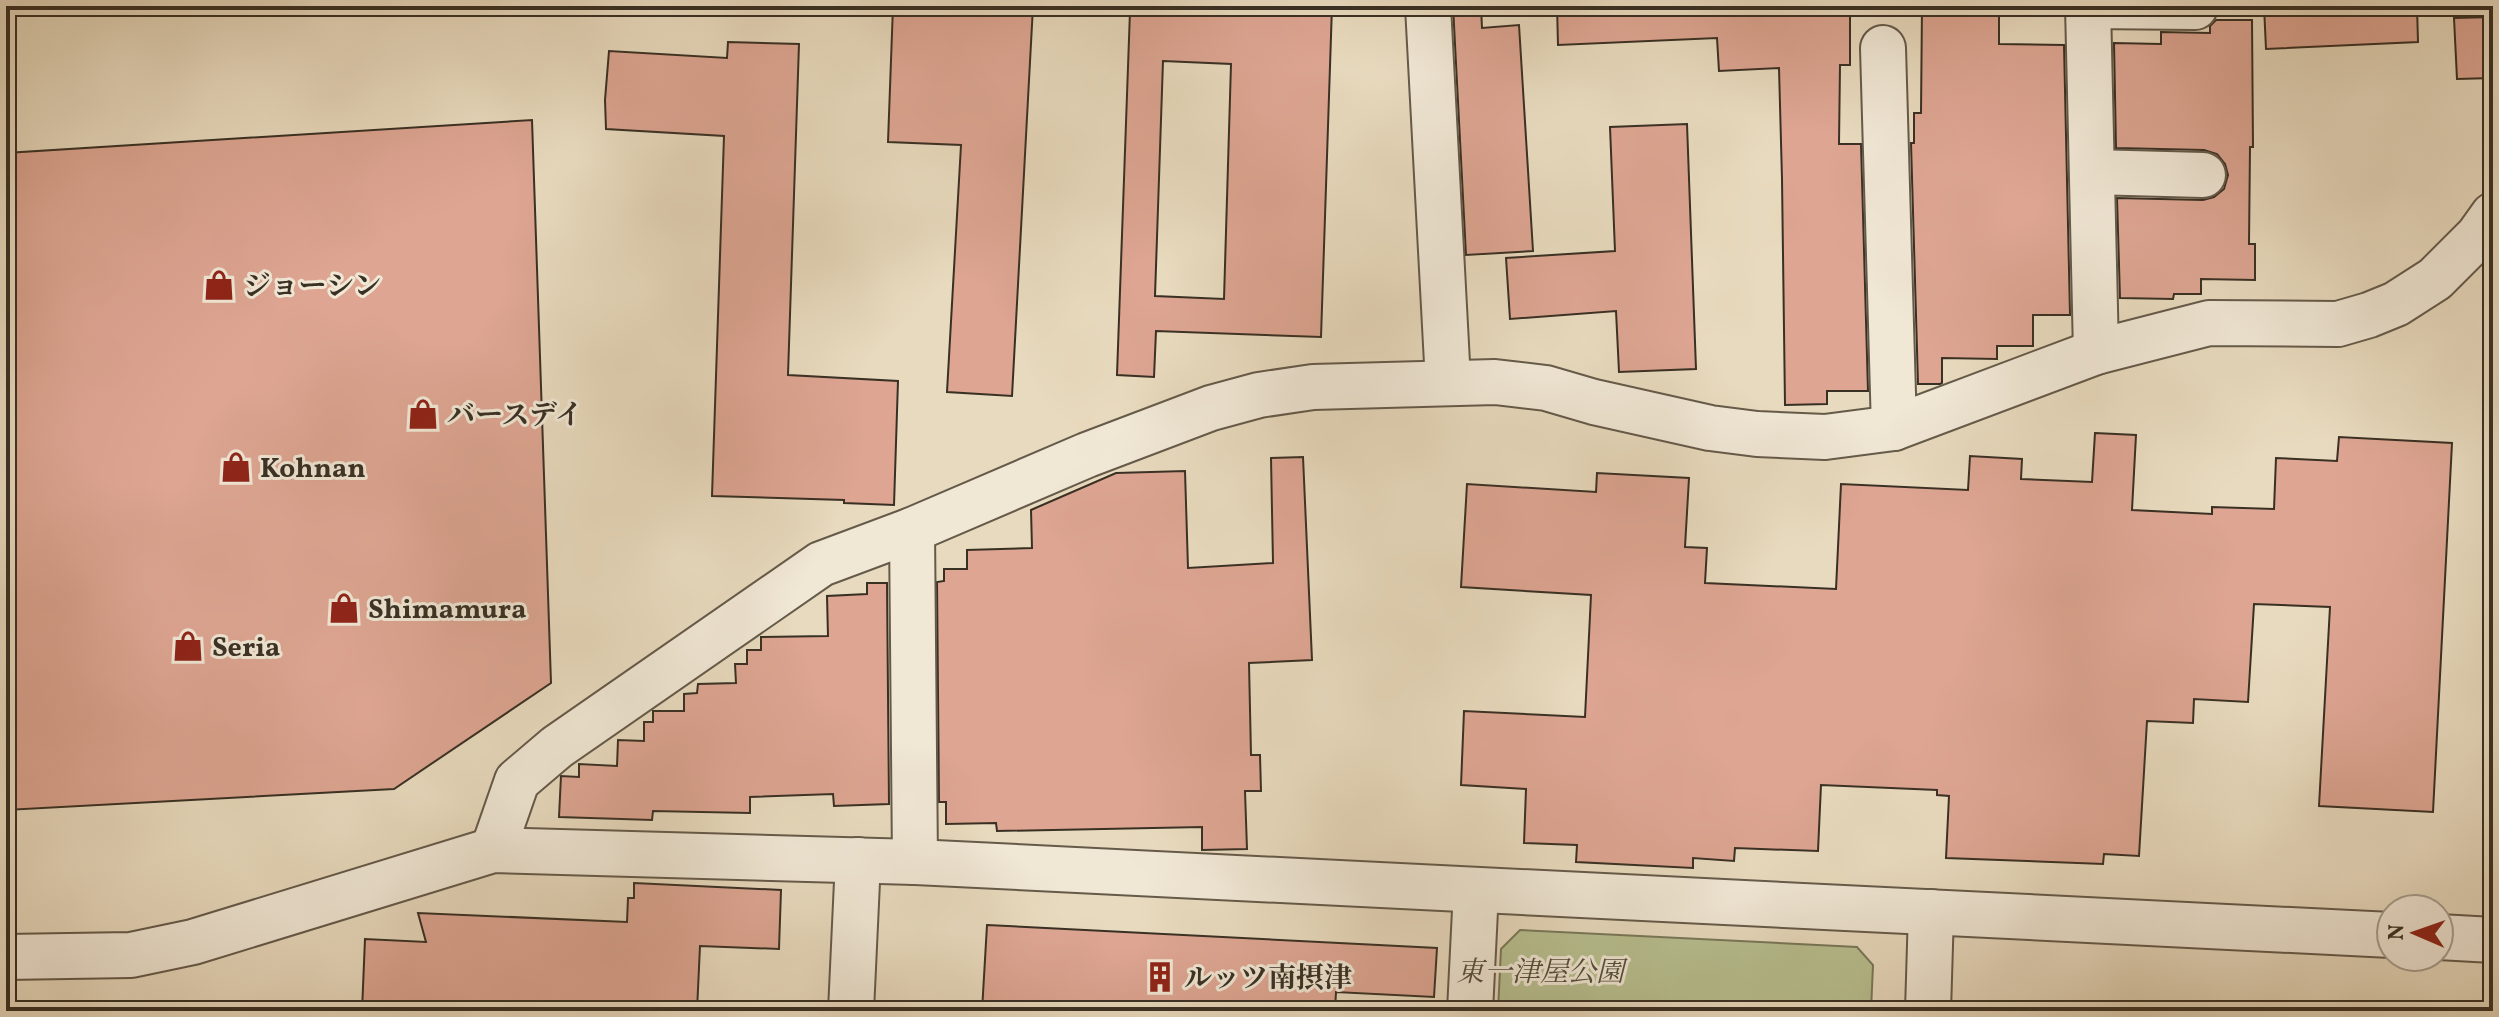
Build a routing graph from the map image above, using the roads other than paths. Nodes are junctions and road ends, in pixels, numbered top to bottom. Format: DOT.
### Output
graph roads {
  1 [pos="1428,6"];
  2 [pos="2088,6"];
  3 [pos="2195,7"];
  4 [pos="1883,48"];
  5 [pos="2092,172"];
  6 [pos="2203,175"];
  7 [pos="2493,215"];
  8 [pos="2096,352"];
  9 [pos="1448,382"];
  10 [pos="1894,428"];
  11 [pos="912,530"];
  12 [pos="493,850"];
  13 [pos="858,860"];
  14 [pos="915,862"];
  15 [pos="1476,890"];
  16 [pos="1931,912"];
  17 [pos="2375,934"];
  18 [pos="2455,938"];
  19 [pos="2493,940"];
  20 [pos="6,957"];
  21 [pos="6,975"];
  22 [pos="851,1011"];
  23 [pos="1470,1011"];
  24 [pos="1928,1011"];
  1 -- 9 [label="street"];
  2 -- 3 [label="street"];
  2 -- 5 [label="street"];
  4 -- 10 [label="street"];
  5 -- 6 [label="street"];
  5 -- 8 [label="street"];
  7 -- 8 [label="street"];
  8 -- 10 [label="street"];
  9 -- 10 [label="street"];
  9 -- 11 [label="street"];
  11 -- 12 [label="street"];
  11 -- 14 [label="street"];
  12 -- 13 [label="street"];
  12 -- 20 [label="street"];
  13 -- 14 [label="street"];
  13 -- 22 [label="street"];
  14 -- 15 [label="street"];
  15 -- 16 [label="street"];
  15 -- 23 [label="street"];
  16 -- 17 [label="street"];
  16 -- 24 [label="street"];
  18 -- 19 [label="street"];
  20 -- 21 [label="street"];
}
